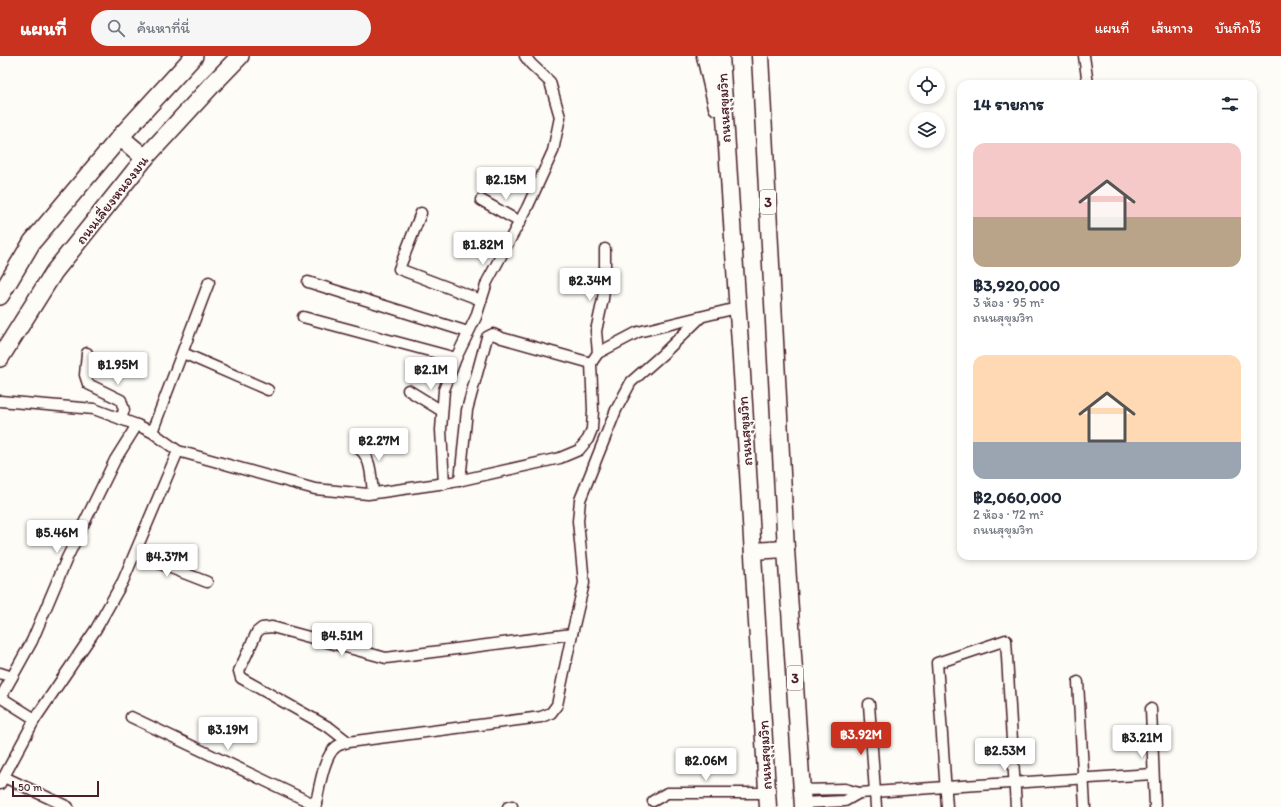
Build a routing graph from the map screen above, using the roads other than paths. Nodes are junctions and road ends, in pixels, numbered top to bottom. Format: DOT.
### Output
graph roads {
  1 [pos="194,56"];
  2 [pos="240,56"];
  3 [pos="525,56"];
  4 [pos="705,56"];
  5 [pos="721,56"];
  6 [pos="760,56"];
  7 [pos="1084,56"];
  8 [pos="1087,80"];
  9 [pos="120,137"];
  10 [pos="726,146"];
  11 [pos="145,158"];
  12 [pos="481,200"];
  13 [pos="421,213"];
  14 [pos="520,222"];
  15 [pos="605,249"];
  16 [pos="209,282"];
  17 [pos="308,282"];
  18 [pos="0,296"];
  19 [pos="481,300"];
  20 [pos="737,308"];
  21 [pos="303,317"];
  22 [pos="700,317"];
  23 [pos="468,332"];
  24 [pos="87,353"];
  25 [pos="183,353"];
  26 [pos="598,353"];
  27 [pos="0,358"];
  28 [pos="456,358"];
  29 [pos="591,363"];
  30 [pos="268,390"];
  31 [pos="408,390"];
  32 [pos="0,400"];
  33 [pos="442,411"];
  34 [pos="121,419"];
  35 [pos="137,424"];
  36 [pos="152,432"];
  37 [pos="358,448"];
  38 [pos="178,451"];
  39 [pos="460,481"];
  40 [pos="444,484"];
  41 [pos="373,493"];
  42 [pos="786,549"];
  43 [pos="753,551"];
  44 [pos="135,554"];
  45 [pos="207,582"];
  46 [pos="572,634"];
  47 [pos="0,673"];
  48 [pos="12,677"];
  49 [pos="1078,682"];
  50 [pos="0,697"];
  51 [pos="869,704"];
  52 [pos="1151,709"];
  53 [pos="131,717"];
  54 [pos="35,718"];
  55 [pos="348,742"];
  56 [pos="1153,774"];
  57 [pos="1084,778"];
  58 [pos="2,780"];
  59 [pos="1015,782"];
  60 [pos="946,786"];
  61 [pos="875,792"];
  62 [pos="767,800"];
  63 [pos="803,800"];
  64 [pos="653,801"];
  65 [pos="315,806"];
  66 [pos="68,807"];
  67 [pos="876,807"];
  68 [pos="947,807"];
  69 [pos="1016,807"];
  70 [pos="1085,807"];
  71 [pos="1155,807"];
  1 -- 9 [label="highway"];
  2 -- 11 [label="highway, ถนนเลี่ยงหนองมน"];
  3 -- 14 [label="street"];
  4 -- 10 [label="main road"];
  5 -- 10 [label="main road, ถนนสุขุมวิท"];
  6 -- 42 [label="main road, 3"];
  7 -- 8 [label="street"];
  9 -- 11 [label="highway"];
  9 -- 18 [label="highway"];
  10 -- 20 [label="main road, ถนนสุขุมวิท"];
  11 -- 27 [label="highway, ถนนเลี่ยงหนองมน"];
  12 -- 14 [label="street"];
  13 -- 19 [label="street"];
  14 -- 19 [label="street"];
  15 -- 26 [label="street"];
  16 -- 25 [label="street"];
  17 -- 23 [label="street"];
  19 -- 23 [label="street"];
  20 -- 22 [label="street"];
  20 -- 43 [label="main road, ถนนสุขุมวิท"];
  21 -- 28 [label="street"];
  22 -- 26 [label="street"];
  22 -- 46 [label="street"];
  23 -- 28 [label="street"];
  24 -- 34 [label="street"];
  25 -- 30 [label="street"];
  25 -- 36 [label="street"];
  26 -- 29 [label="street"];
  28 -- 33 [label="street"];
  29 -- 39 [label="street"];
  29 -- 39 [label="street"];
  31 -- 33 [label="street"];
  32 -- 34 [label="street"];
  33 -- 40 [label="street"];
  34 -- 35 [label="street"];
  35 -- 36 [label="street"];
  35 -- 48 [label="street"];
  36 -- 38 [label="street"];
  37 -- 41 [label="street"];
  38 -- 41 [label="street"];
  38 -- 44 [label="street"];
  39 -- 40 [label="street"];
  40 -- 41 [label="street"];
  42 -- 43 [label="main road"];
  42 -- 63 [label="main road, 3"];
  43 -- 62 [label="main road, ถนนสุขุมวิท"];
  44 -- 45 [label="street"];
  44 -- 54 [label="street"];
  46 -- 55 [label="street"];
  46 -- 55 [label="street"];
  47 -- 48 [label="street"];
  48 -- 50 [label="street"];
  49 -- 57 [label="street"];
  50 -- 54 [label="street"];
  51 -- 61 [label="street"];
  52 -- 56 [label="street"];
  53 -- 65 [label="street"];
  54 -- 58 [label="street"];
  55 -- 65 [label="street"];
  56 -- 57 [label="street"];
  56 -- 71 [label="street"];
  57 -- 59 [label="street"];
  57 -- 70 [label="street"];
  58 -- 66 [label="street"];
  59 -- 60 [label="street"];
  59 -- 60 [label="street"];
  59 -- 69 [label="street"];
  60 -- 61 [label="street"];
  60 -- 68 [label="street"];
  61 -- 63 [label="street"];
  61 -- 67 [label="street"];
  62 -- 64 [label="street"];
}
